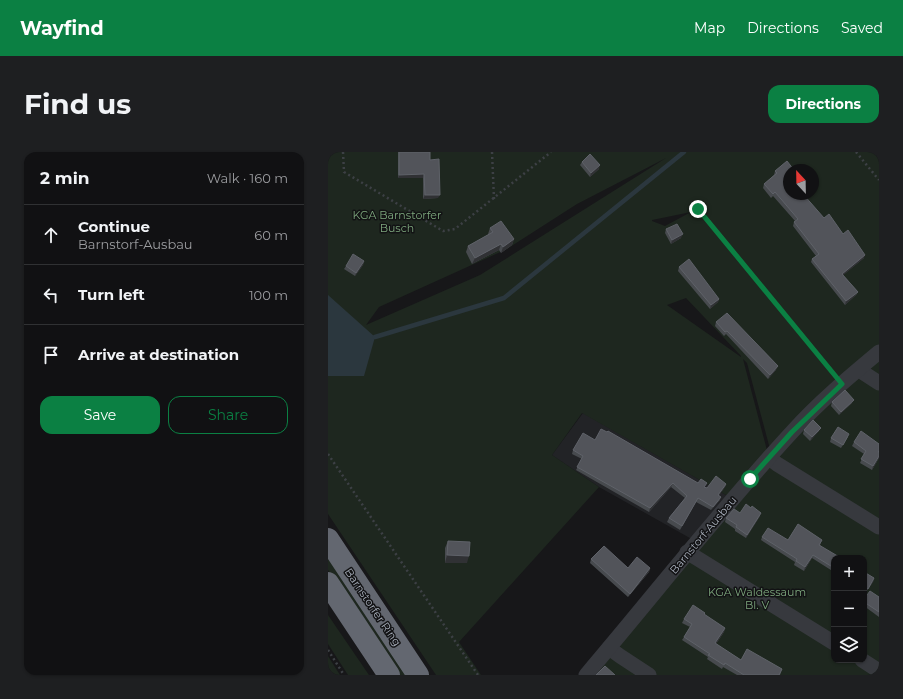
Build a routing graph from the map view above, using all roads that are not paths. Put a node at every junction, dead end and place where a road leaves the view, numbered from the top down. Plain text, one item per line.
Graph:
1 (879, 352) edge
2 (858, 370) junction
3 (879, 384) edge
4 (769, 458) junction
5 (879, 527) edge
6 (328, 539) edge
7 (687, 552) junction
8 (328, 583) edge
9 (831, 641) edge
10 (609, 648) junction
11 (867, 663) edge
12 (879, 671) edge
13 (390, 675) edge
14 (418, 675) edge
15 (586, 675) edge
16 (649, 675) edge

1 - 2 lane, Barnstorf-Ausbau
2 - 3 lane
2 - 4 lane, Barnstorf-Ausbau
4 - 5 lane
4 - 7 lane, Barnstorf-Ausbau
6 - 14 highway, Barnstorfer Ring
7 - 9 lane
7 - 10 lane, Barnstorf-Ausbau
8 - 13 highway
10 - 15 lane, Barnstorf-Ausbau
10 - 16 lane
11 - 12 lane

